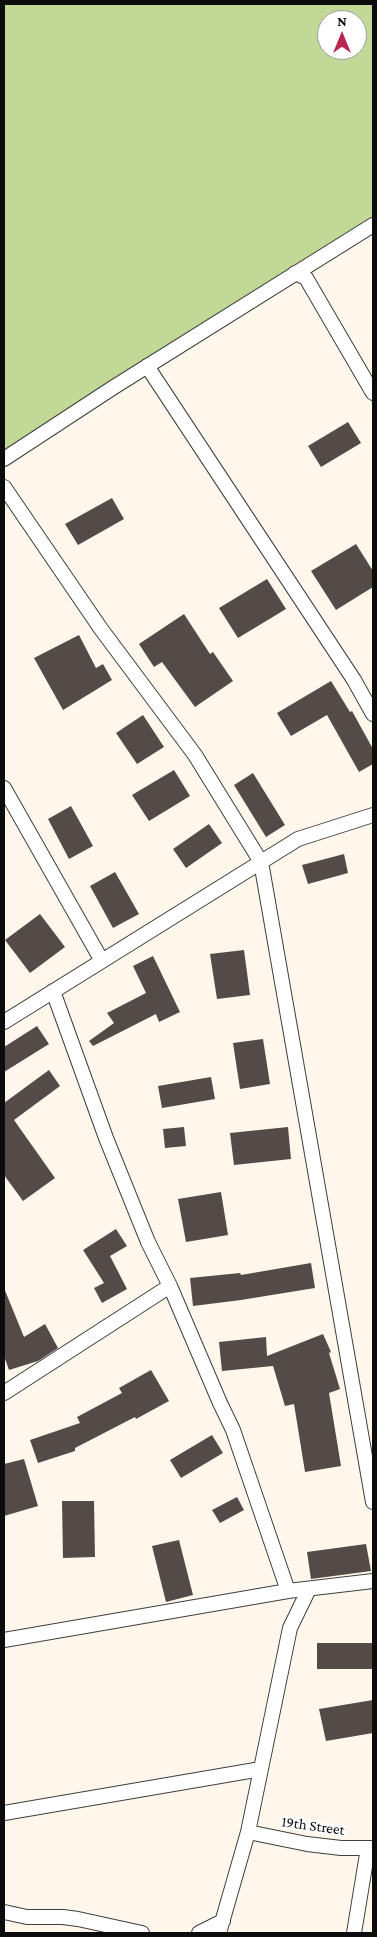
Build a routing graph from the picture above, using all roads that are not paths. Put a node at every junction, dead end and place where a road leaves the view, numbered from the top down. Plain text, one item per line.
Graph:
1 (373, 225) edge
2 (295, 272) junction
3 (147, 366) junction
4 (373, 393) edge
5 (4, 459) edge
6 (4, 488) edge
7 (373, 714) edge
8 (4, 788) edge
9 (373, 815) edge
10 (260, 862) junction
11 (102, 961) junction
12 (53, 992) junction
13 (4, 1022) edge
14 (170, 1286) junction
15 (4, 1393) edge
16 (373, 1502) edge
17 (373, 1581) edge
18 (309, 1589) junction
19 (288, 1591) junction
20 (4, 1640) edge
21 (261, 1769) junction
22 (4, 1812) edge
23 (248, 1832) junction
24 (371, 1848) edge
25 (4, 1912) edge
26 (221, 1927) edge
27 (142, 1933) edge
28 (199, 1933) edge
29 (354, 1933) edge

1 - 2 street
2 - 3 street
2 - 4 street
3 - 5 street
3 - 7 street
6 - 10 street
8 - 11 street
9 - 10 street
10 - 11 street
10 - 16 street
11 - 12 street
12 - 13 street
12 - 14 street
14 - 15 street
14 - 19 street
17 - 18 street
18 - 19 street
18 - 21 street
19 - 20 street
21 - 22 street
21 - 23 street
23 - 24 street, 19th Street
23 - 26 street
24 - 29 street
25 - 27 street
26 - 28 street

